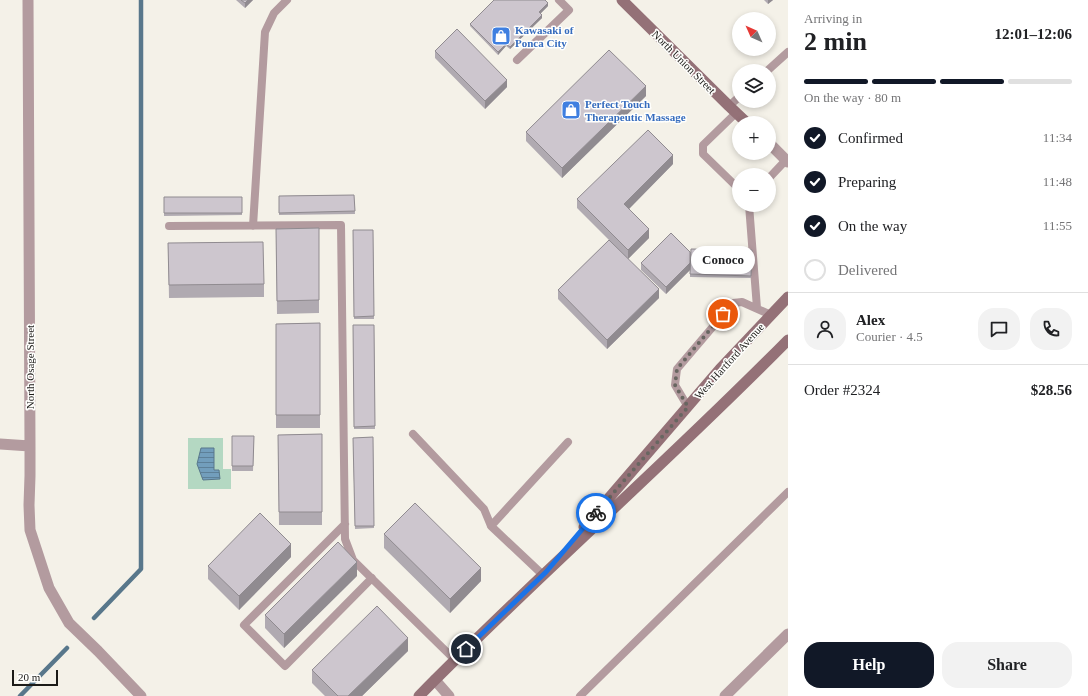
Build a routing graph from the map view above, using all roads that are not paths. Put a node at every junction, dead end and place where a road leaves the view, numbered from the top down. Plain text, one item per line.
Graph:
1 (28, 0) edge
2 (287, 0) edge
3 (559, 0) edge
4 (622, 0) edge
5 (788, 52) edge
6 (518, 60) dead end
7 (775, 64) edge
8 (732, 109) junction
9 (740, 116) edge
10 (776, 150) edge
11 (787, 161) edge
12 (776, 171) edge
13 (732, 182) edge
14 (750, 212) edge
15 (169, 226) dead end
16 (254, 226) junction
17 (788, 297) edge
18 (757, 308) junction
19 (771, 315) junction
20 (788, 340) edge
21 (688, 407) junction
22 (414, 434) dead end
23 (568, 442) dead end
24 (0, 444) edge
25 (30, 446) junction
26 (788, 492) edge
27 (345, 524) junction
28 (491, 526) junction
29 (545, 573) junction
30 (372, 578) junction
31 (788, 634) edge
32 (455, 660) junction
33 (435, 680) junction
34 (142, 696) edge
35 (419, 696) edge
36 (449, 696) edge
37 (580, 696) edge
38 (725, 696) edge

1 - 25 street, North Osage Street
2 - 16 lane
3 - 6 lane
4 - 8 main road, North Union Street
5 - 7 lane
8 - 9 main road, North Union Street
8 - 13 lane
10 - 11 street
11 - 12 lane
14 - 18 lane
15 - 16 lane
16 - 27 lane
17 - 19 main road, West Hartford Avenue
18 - 19 lane
18 - 21 lane
19 - 21 main road, West Hartford Avenue
20 - 29 main road, West Hartford Avenue
21 - 29 main road, West Hartford Avenue
22 - 28 lane
23 - 28 lane
24 - 25 street
25 - 34 street, North Osage Street
26 - 37 lane
27 - 30 lane
27 - 30 lane
28 - 29 lane
29 - 32 main road, West Hartford Avenue
30 - 32 lane
31 - 38 street
32 - 33 main road, West Hartford Avenue
33 - 35 main road, West Hartford Avenue
33 - 36 street

